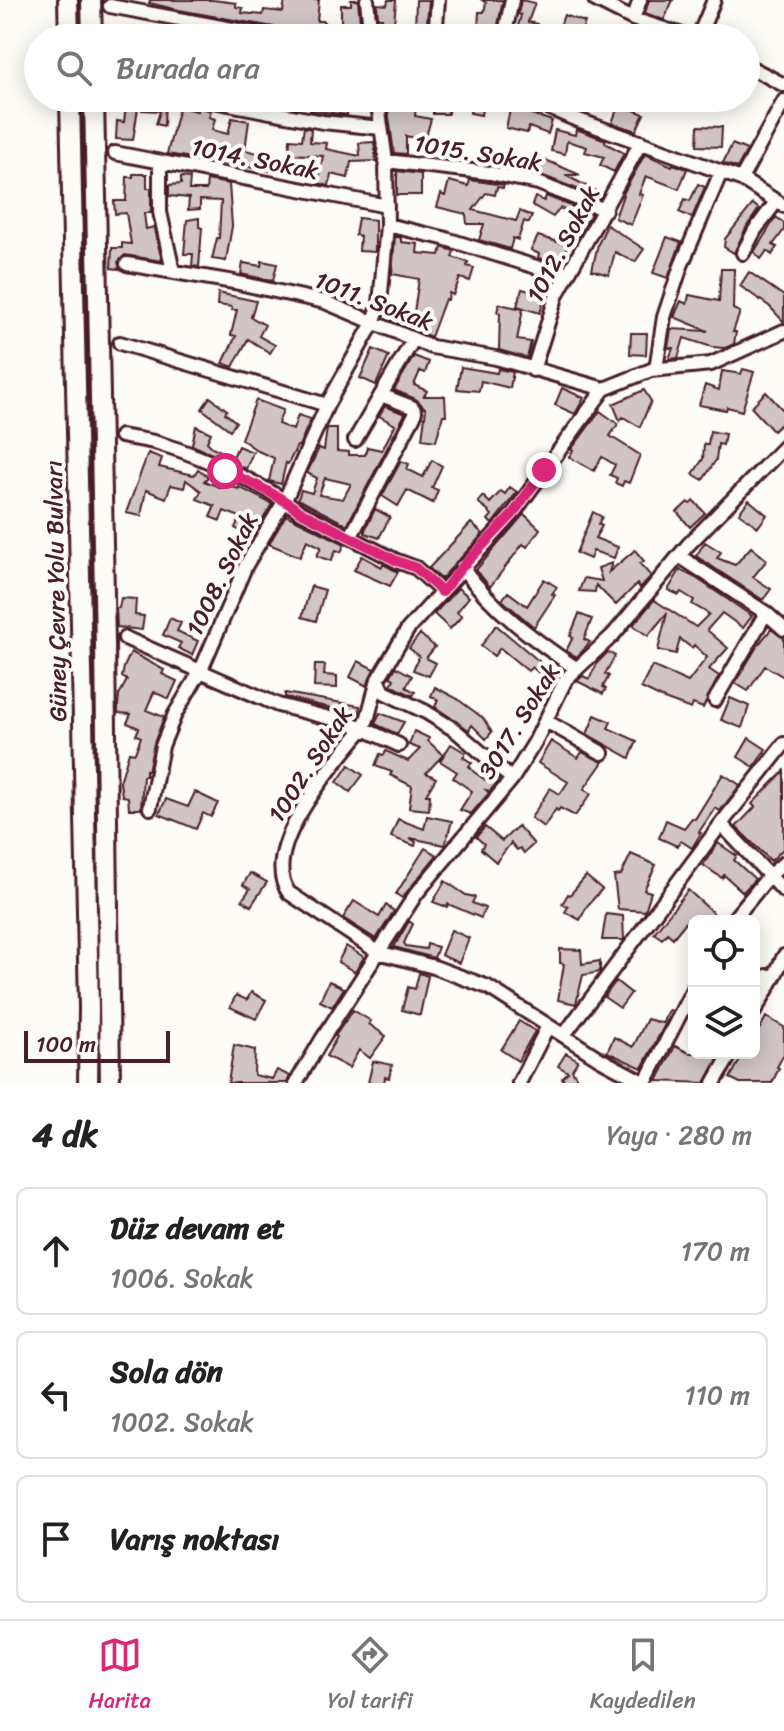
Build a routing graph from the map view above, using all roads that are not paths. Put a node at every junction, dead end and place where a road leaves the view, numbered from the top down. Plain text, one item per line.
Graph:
1 (68, 0) edge
2 (91, 0) edge
3 (367, 0) edge
4 (438, 0) edge
5 (512, 0) edge
6 (595, 0) edge
7 (640, 0) edge
8 (714, 0) edge
9 (110, 6) dead end
10 (633, 19) junction
11 (69, 24) edge
12 (92, 24) edge
13 (206, 24) edge
14 (370, 24) edge
15 (436, 24) edge
16 (507, 24) edge
17 (649, 24) edge
18 (704, 24) edge
19 (760, 72) edge
20 (784, 85) edge
21 (784, 101) edge
22 (70, 112) edge
23 (94, 112) edge
24 (270, 112) edge
25 (379, 112) edge
26 (558, 112) edge
27 (381, 128) junction
28 (641, 142) junction
29 (115, 153) dead end
30 (386, 161) junction
31 (160, 162) junction
32 (721, 172) junction
33 (741, 179) junction
34 (780, 204) edge
35 (387, 206) junction
36 (605, 210) junction
37 (387, 225) junction
38 (743, 253) dead end
39 (127, 264) dead end
40 (173, 271) junction
41 (568, 273) junction
42 (373, 323) junction
43 (784, 331) edge
44 (413, 340) junction
45 (120, 343) dead end
46 (656, 369) junction
47 (533, 370) junction
48 (604, 389) junction
49 (381, 395) junction
50 (327, 405) junction
51 (121, 436) dead end
52 (355, 440) dead end
53 (784, 447) edge
54 (285, 500) junction
55 (351, 536) junction
56 (679, 556) junction
57 (462, 567) junction
58 (442, 592) junction
59 (766, 613) junction
60 (784, 629) edge
61 (125, 638) dead end
62 (577, 669) junction
63 (201, 670) junction
64 (378, 679) junction
65 (715, 700) dead end
66 (546, 721) junction
67 (362, 730) junction
68 (784, 744) edge
69 (399, 745) dead end
70 (602, 753) dead end
71 (512, 779) junction
72 (150, 808) dead end
73 (721, 824) junction
74 (784, 863) edge
75 (770, 875) junction
76 (784, 891) edge
77 (737, 915) edge
78 (378, 952) junction
79 (784, 956) edge
80 (775, 975) junction
81 (760, 977) edge
82 (692, 987) edge
83 (760, 1001) edge
84 (548, 1026) junction
85 (564, 1035) junction
86 (728, 1059) edge
87 (88, 1083) edge
88 (110, 1083) edge
89 (296, 1083) edge
90 (519, 1083) edge
91 (645, 1083) edge
92 (714, 1083) edge

1 - 11 highway
2 - 12 highway
3 - 14 street
4 - 15 street
5 - 16 street
6 - 10 street
7 - 10 street
8 - 18 street
9 - 13 street
10 - 17 street
19 - 20 street
21 - 33 street
22 - 87 highway, Güney Çevre Yolu Bulvarı
23 - 88 highway, Güney Çevre Yolu Bulvarı
24 - 27 street
25 - 27 street, 1008. Sokak
26 - 28 street
27 - 30 street, 1008. Sokak
28 - 32 street
28 - 36 street, 1012. Sokak
29 - 31 street, 1014. Sokak
30 - 35 street, 1008. Sokak
30 - 36 street, 1015. Sokak
31 - 35 street, 1014. Sokak
31 - 40 street
32 - 33 street
32 - 46 street
33 - 34 street
34 - 38 street
35 - 37 street, 1008. Sokak
36 - 41 street, 1012. Sokak
37 - 41 street
37 - 42 street, 1008. Sokak
39 - 40 street, 1011. Sokak
40 - 42 street, 1011. Sokak
41 - 47 street, 1012. Sokak
42 - 44 street, 1011. Sokak
42 - 50 street, 1008. Sokak
43 - 46 street
44 - 47 street, 1011. Sokak
44 - 49 street
45 - 50 street
46 - 48 street
47 - 48 street, 1011. Sokak
48 - 57 street, 1002. Sokak
49 - 52 street
49 - 55 street
50 - 54 street, 1008. Sokak
51 - 54 street
53 - 56 street, 3017. Sokak
54 - 55 street
54 - 63 street, 1008. Sokak
55 - 58 street
56 - 59 street
56 - 62 street, 3017. Sokak
57 - 58 street, 1002. Sokak
57 - 62 street
58 - 64 street, 1002. Sokak
59 - 60 street
59 - 65 street
61 - 63 street
62 - 66 street, 3017. Sokak
63 - 67 street
63 - 72 street, 1008. Sokak
64 - 67 street, 1002. Sokak
64 - 71 street
66 - 70 street
66 - 71 street, 3017. Sokak
67 - 69 street
67 - 78 street, 1002. Sokak
68 - 73 street
71 - 78 street, 3017. Sokak
73 - 75 street
73 - 85 street
74 - 75 street
75 - 76 street
75 - 77 street
78 - 84 street, 1002. Sokak
78 - 89 street, 3017. Sokak
79 - 80 street
80 - 81 street
80 - 83 street
82 - 91 street
84 - 85 street, 1002. Sokak
84 - 90 street
85 - 91 street, 1002. Sokak
86 - 92 street

